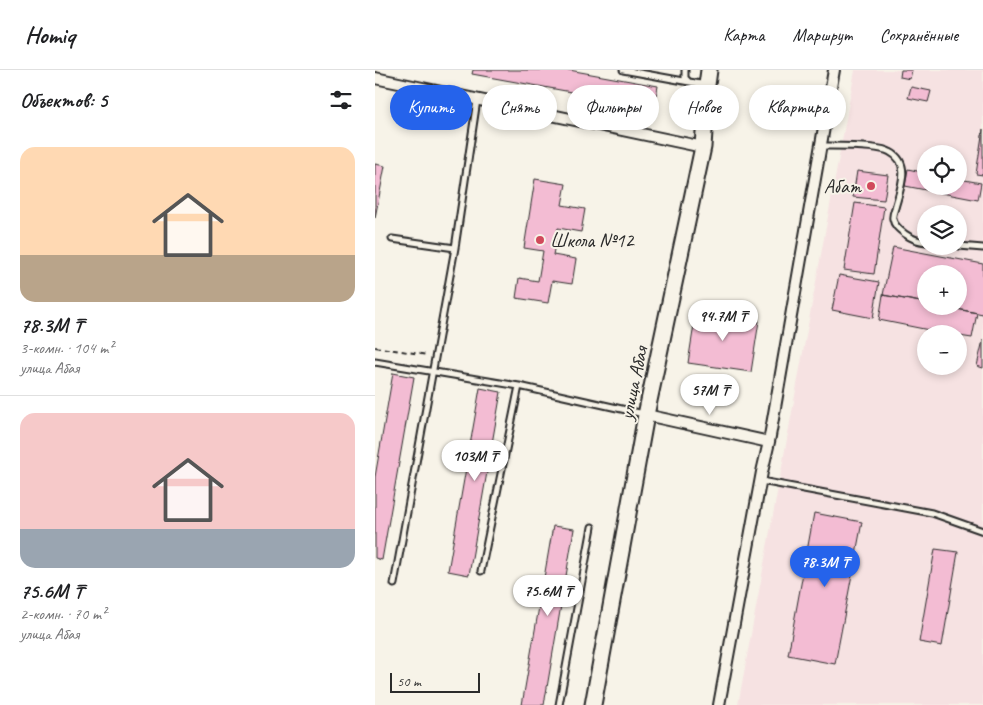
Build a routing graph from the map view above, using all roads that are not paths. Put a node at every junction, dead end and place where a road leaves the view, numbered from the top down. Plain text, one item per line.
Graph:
1 (623, 70) edge
2 (685, 70) edge
3 (833, 70) edge
4 (708, 77) edge
5 (375, 78) edge
6 (688, 81) junction
7 (477, 99) junction
8 (820, 146) junction
9 (703, 147) junction
10 (392, 239) dead end
11 (917, 241) edge
12 (967, 247) edge
13 (455, 248) junction
14 (983, 248) edge
15 (375, 362) edge
16 (432, 372) junction
17 (519, 386) junction
18 (647, 415) junction
19 (769, 442) junction
20 (761, 481) junction
21 (592, 527) dead end
22 (983, 531) edge
23 (481, 571) dead end
24 (395, 584) dead end
25 (559, 705) edge
26 (593, 705) edge
27 (719, 705) edge

1 - 6 lane
2 - 6 lane
3 - 8 street
4 - 6 lane
4 - 9 street, улица Абая
5 - 7 street
7 - 9 street
7 - 13 lane
8 - 11 lane
8 - 19 street
9 - 18 street, улица Абая
10 - 13 lane
12 - 14 lane
13 - 16 lane
15 - 16 lane
16 - 17 lane
16 - 24 lane
17 - 18 lane
17 - 23 lane
18 - 19 street
18 - 26 street, улица Абая
19 - 20 street
20 - 22 lane
20 - 27 street
21 - 25 lane

